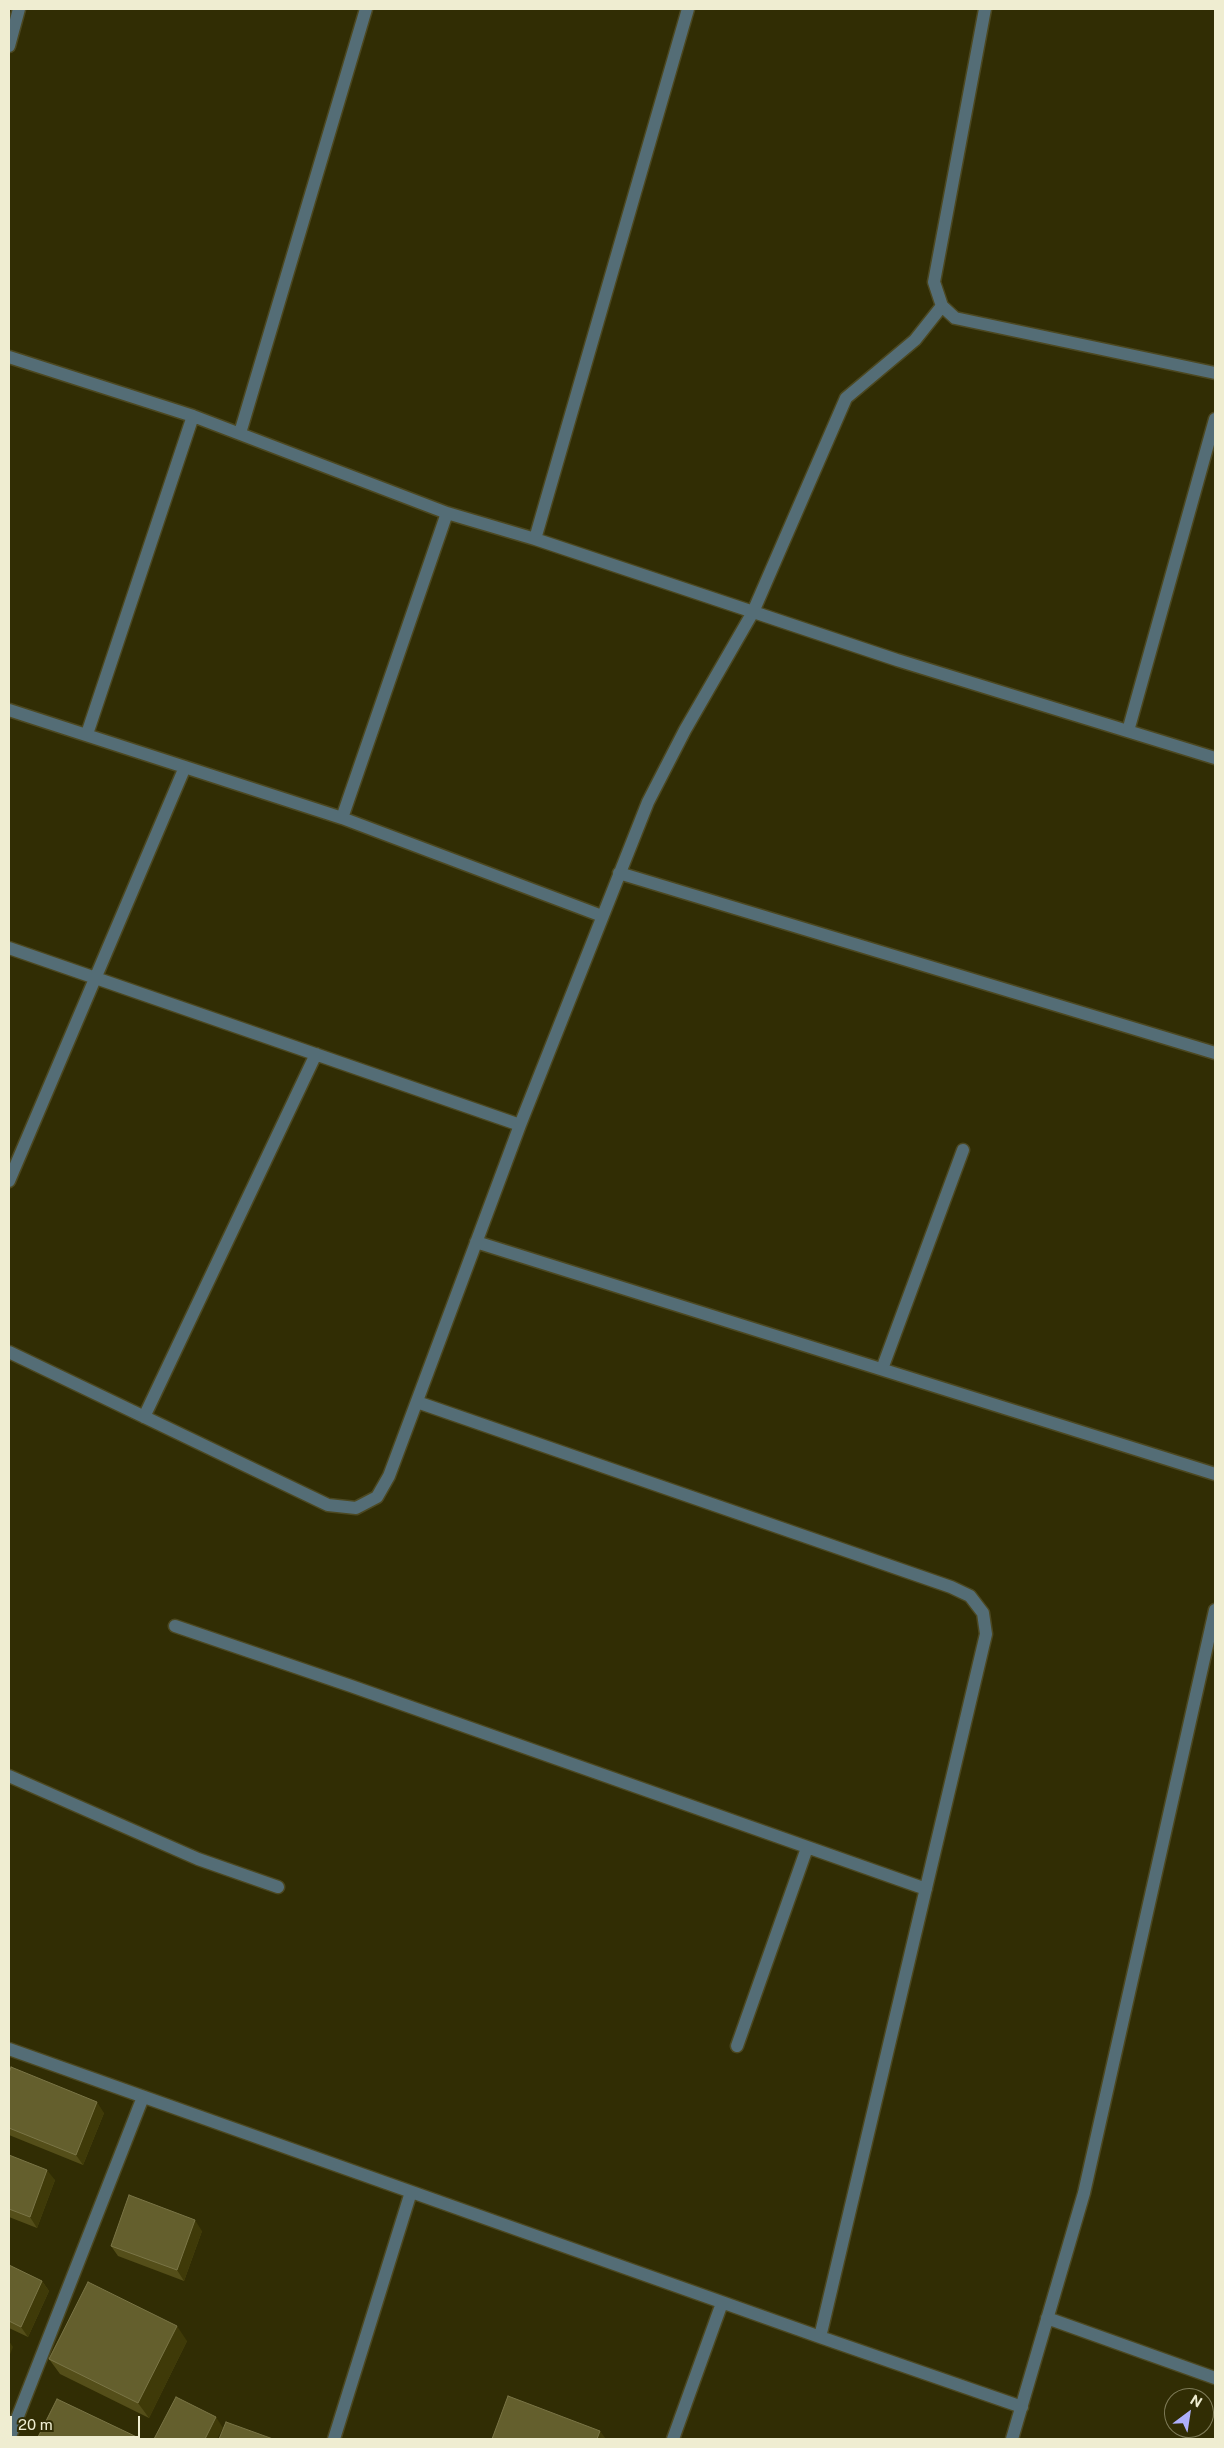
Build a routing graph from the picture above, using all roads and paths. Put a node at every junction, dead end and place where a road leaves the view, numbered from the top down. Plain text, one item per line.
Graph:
1 (19, 9) edge
2 (366, 9) edge
3 (688, 9) edge
4 (985, 9) edge
5 (9, 46) edge
6 (942, 306) junction
7 (9, 357) edge
8 (1215, 373) edge
9 (193, 416) junction
10 (1215, 419) edge
11 (240, 433) junction
12 (447, 513) junction
13 (535, 539) junction
14 (753, 612) junction
15 (9, 710) edge
16 (1128, 731) junction
17 (87, 734) junction
18 (1215, 758) edge
19 (185, 767) junction
20 (342, 818) junction
21 (619, 873) junction
22 (602, 916) junction
23 (9, 948) edge
24 (95, 978) junction
25 (1215, 1053) edge
26 (316, 1054) junction
27 (520, 1125) junction
28 (963, 1150) dead end
29 (9, 1181) edge
30 (476, 1242) junction
31 (9, 1352) edge
32 (882, 1370) junction
33 (417, 1402) junction
34 (144, 1417) junction
35 (1215, 1474) edge
36 (1215, 1610) edge
37 (175, 1626) dead end
38 (9, 1776) edge
39 (807, 1848) junction
40 (278, 1887) dead end
41 (926, 1889) junction
42 (737, 2046) dead end
43 (9, 2049) edge
44 (144, 2097) junction
45 (411, 2192) junction
46 (722, 2303) junction
47 (1047, 2318) junction
48 (820, 2337) junction
49 (1215, 2378) edge
50 (1022, 2406) junction
51 (9, 2439) edge
52 (334, 2439) edge
53 (673, 2439) edge
54 (1012, 2439) edge

1 - 5 street
2 - 11 street
3 - 13 street
4 - 6 street
6 - 8 street
6 - 14 street
7 - 9 street
9 - 11 street
9 - 17 street
10 - 16 street
11 - 12 street
12 - 13 street
12 - 20 street
13 - 14 street
14 - 16 street
14 - 21 street
15 - 17 street
16 - 18 street
17 - 19 street
19 - 20 street
19 - 24 street
20 - 22 street
21 - 22 street
21 - 25 street
22 - 27 street
23 - 24 street
24 - 26 street
24 - 29 street
26 - 27 street
26 - 34 street
27 - 30 street
28 - 32 street
30 - 32 street
30 - 33 street
31 - 34 street
32 - 35 street
33 - 34 street
33 - 41 street
36 - 47 street
37 - 39 street
38 - 40 street
39 - 41 street
39 - 42 street
41 - 48 street
43 - 44 street
44 - 45 street
44 - 51 street
45 - 46 street
45 - 52 street
46 - 48 street
46 - 53 street
47 - 49 street
47 - 50 street
48 - 50 street
50 - 54 street

